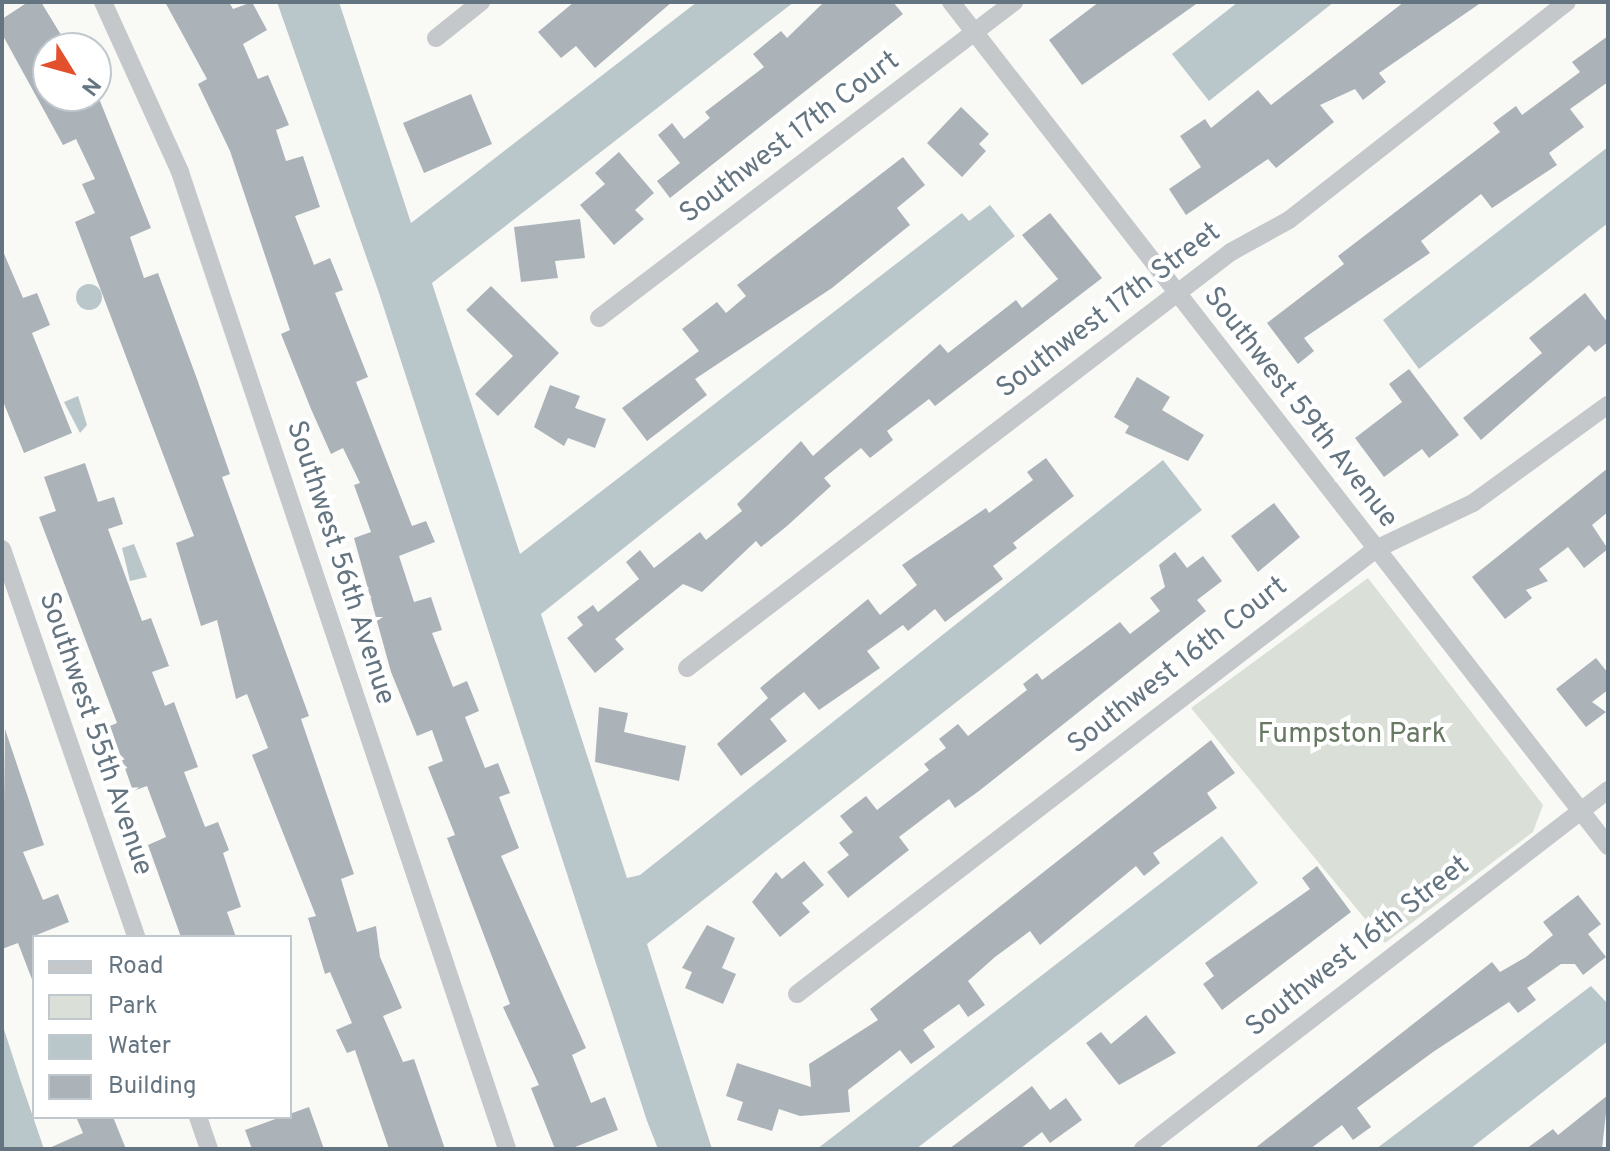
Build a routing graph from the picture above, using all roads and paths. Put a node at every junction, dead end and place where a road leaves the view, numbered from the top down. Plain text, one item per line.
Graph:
1 (103, 2) edge
2 (481, 2) edge
3 (951, 2) edge
4 (1014, 2) edge
5 (1567, 2) edge
6 (974, 33) junction
7 (436, 38) dead end
8 (1175, 295) junction
9 (599, 318) dead end
10 (1608, 405) edge
11 (2, 549) edge
12 (1376, 549) junction
13 (687, 668) dead end
14 (1608, 790) edge
15 (1582, 811) junction
16 (1608, 846) edge
17 (135, 935) edge
18 (797, 994) dead end
19 (199, 1119) edge
20 (209, 1149) edge
21 (507, 1149) edge
22 (1143, 1149) edge

1 - 21 street, Southwest 56th Avenue
2 - 7 street
3 - 6 street, Southwest 59th Avenue
4 - 6 street, Southwest 17th Court
5 - 8 street, Southwest 17th Street
6 - 8 street, Southwest 59th Avenue
6 - 9 street, Southwest 17th Court
8 - 12 street, Southwest 59th Avenue
8 - 13 street, Southwest 17th Street
10 - 12 street, Southwest 16th Court
11 - 17 street, Southwest 55th Avenue
12 - 15 street, Southwest 59th Avenue
12 - 18 street, Southwest 16th Court
14 - 15 street, Southwest 16th Street
15 - 16 street, Southwest 59th Avenue
15 - 22 street, Southwest 16th Street
19 - 20 street

